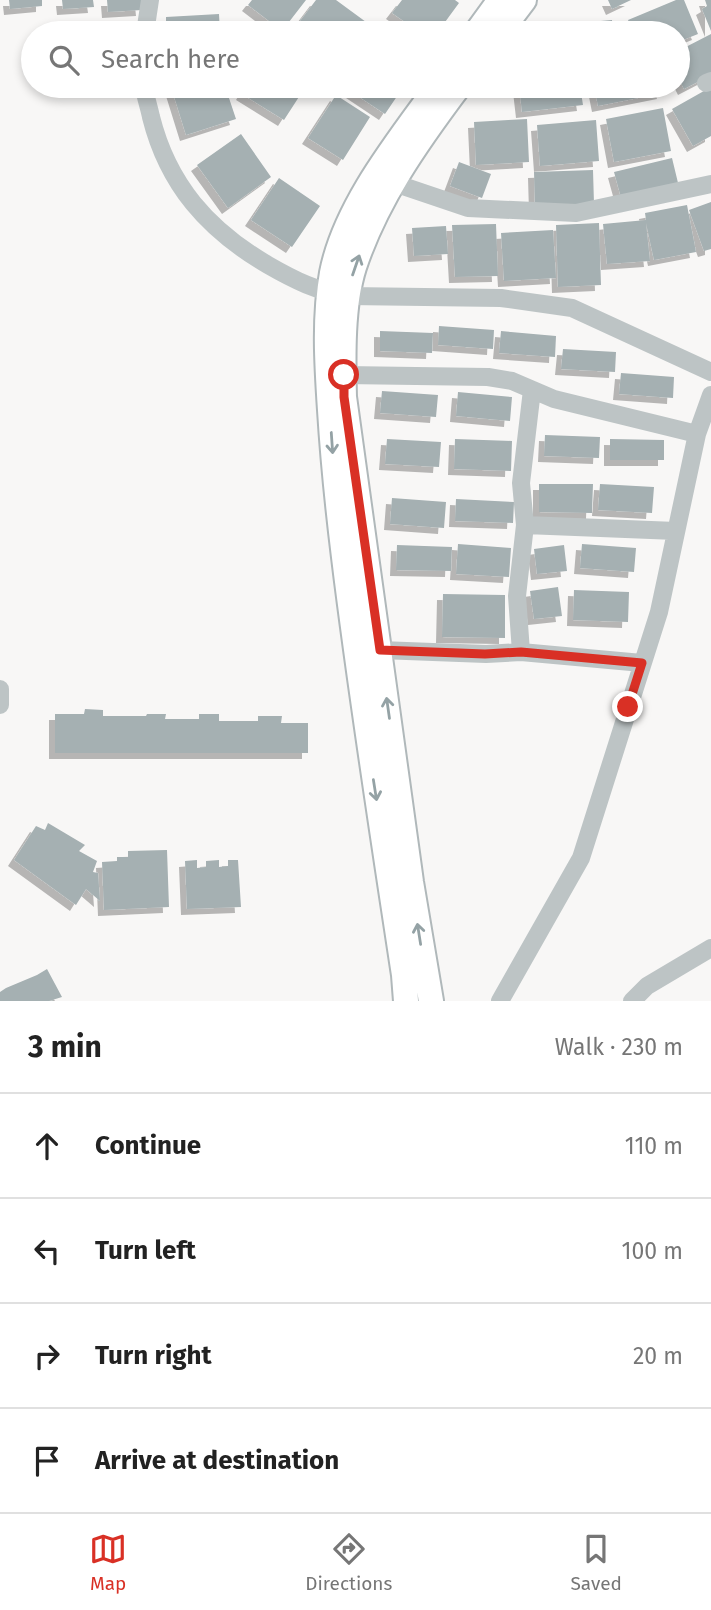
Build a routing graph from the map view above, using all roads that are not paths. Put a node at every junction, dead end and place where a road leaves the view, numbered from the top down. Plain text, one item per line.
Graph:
1 (150, 0) edge
2 (500, 0) edge
3 (524, 0) edge
4 (147, 21) edge
5 (485, 21) edge
6 (508, 21) edge
7 (148, 98) edge
8 (430, 98) edge
9 (451, 98) edge
10 (391, 183) junction
11 (711, 184) edge
12 (339, 295) junction
13 (711, 372) edge
14 (344, 375) junction
15 (533, 390) junction
16 (711, 395) edge
17 (697, 434) junction
18 (525, 526) junction
19 (676, 531) junction
20 (380, 650) junction
21 (521, 652) junction
22 (642, 663) junction
23 (0, 689) edge
24 (0, 705) edge
25 (711, 948) edge
26 (406, 1001) edge
27 (430, 1001) edge
28 (500, 1001) edge
29 (632, 1001) edge

1 - 4 street
2 - 5 street
3 - 6 street
7 - 12 street
8 - 12 street
9 - 10 street
10 - 11 street
12 -> 10 street
12 - 13 street
12 - 14 street
12 -> 26 street
14 - 15 street
14 - 20 street
15 - 17 street
15 - 18 street
16 - 17 street
17 - 19 street
18 - 19 street
18 - 21 street
19 - 22 street
20 - 21 street
27 -> 20 street
21 - 22 street
22 - 28 street
23 - 24 street
25 - 29 street

